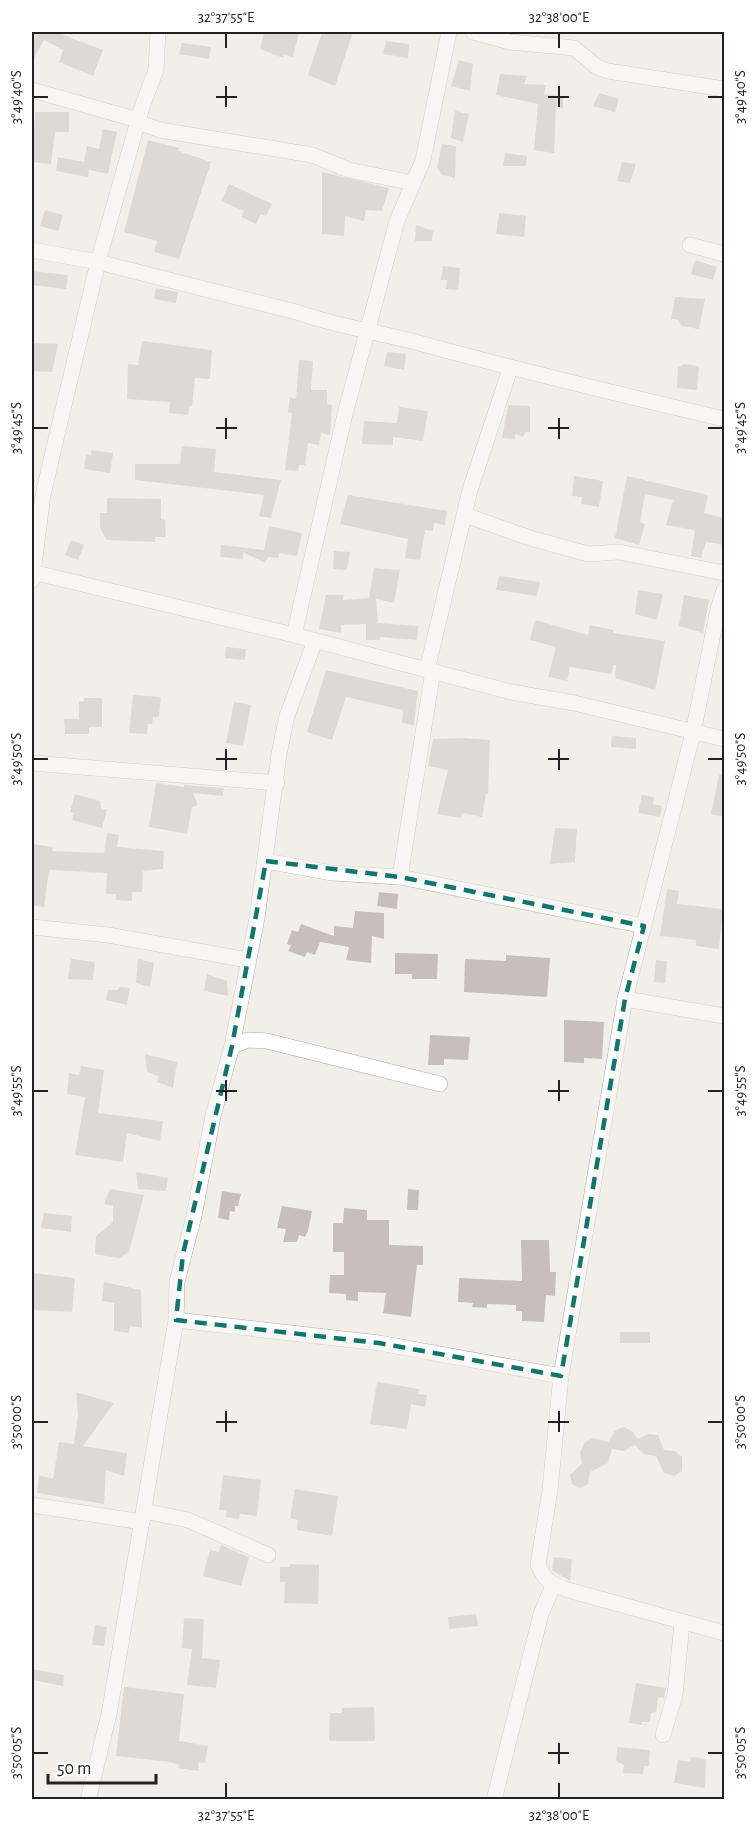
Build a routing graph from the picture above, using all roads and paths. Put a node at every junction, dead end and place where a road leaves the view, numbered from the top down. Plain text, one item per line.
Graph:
1 (158, 32) edge
2 (449, 32) edge
3 (473, 32) edge
4 (724, 89) edge
5 (32, 90) edge
6 (138, 121) junction
7 (413, 183) junction
8 (690, 245) dead end
9 (32, 250) edge
10 (724, 254) edge
11 (98, 262) junction
12 (368, 331) junction
13 (510, 369) junction
14 (724, 419) edge
15 (465, 515) junction
16 (724, 573) edge
17 (32, 575) edge
18 (724, 590) edge
19 (294, 634) junction
20 (315, 641) junction
21 (430, 671) junction
22 (693, 733) junction
23 (724, 740) edge
24 (32, 763) edge
25 (277, 783) junction
26 (266, 861) junction
27 (400, 877) junction
28 (644, 926) junction
29 (32, 927) edge
30 (248, 960) junction
31 (625, 999) junction
32 (724, 1016) edge
33 (232, 1046) junction
34 (440, 1084) dead end
35 (176, 1320) junction
36 (561, 1376) junction
37 (32, 1505) edge
38 (143, 1516) junction
39 (268, 1555) dead end
40 (553, 1586) junction
41 (682, 1623) junction
42 (724, 1633) edge
43 (663, 1735) dead end
44 (88, 1800) edge
45 (494, 1800) edge

1 - 6 street
2 - 7 street
3 - 4 street
5 - 6 street
6 - 7 street
6 - 11 street
7 - 12 street
8 - 10 street
9 - 11 street
11 - 12 street
11 - 17 street
12 - 13 street
12 - 19 street
13 - 14 street
13 - 15 street
15 - 16 street
15 - 21 street
17 - 19 street
18 - 22 street
19 - 20 street
20 - 21 street
20 - 25 street
21 - 22 street
21 - 27 street
22 - 23 street
22 - 28 street
24 - 25 street
25 - 26 street
26 - 27 street
26 - 30 street
27 - 28 street
28 - 31 street
29 - 30 street
30 - 33 street
31 - 32 street
31 - 36 street
33 - 34 street
33 - 35 street
35 - 36 street
35 - 38 street
36 - 40 street
37 - 38 street
38 - 39 street
38 - 44 street
40 - 41 street
40 - 45 street
41 - 42 street
41 - 43 street

